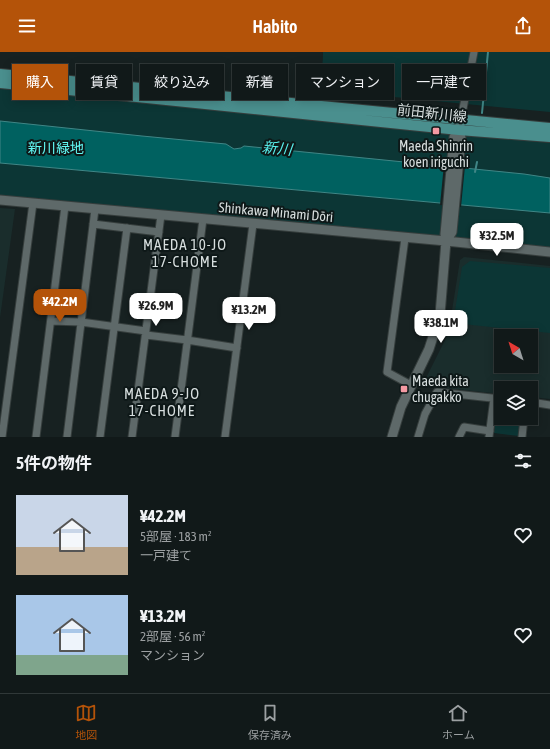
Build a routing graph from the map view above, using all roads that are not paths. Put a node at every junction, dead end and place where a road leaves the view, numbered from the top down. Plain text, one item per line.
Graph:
1 (474, 52) edge
2 (0, 74) edge
3 (0, 83) edge
4 (461, 120) junction
5 (550, 128) edge
6 (458, 135) junction
7 (550, 137) edge
8 (0, 200) edge
9 (33, 203) junction
10 (65, 206) junction
11 (95, 209) junction
12 (161, 215) junction
13 (203, 219) junction
14 (93, 224) junction
15 (253, 224) junction
16 (127, 228) junction
17 (159, 232) junction
18 (405, 238) junction
19 (446, 241) junction
20 (550, 252) edge
21 (51, 321) junction
22 (81, 322) junction
23 (114, 326) junction
24 (146, 333) junction
25 (188, 340) junction
26 (237, 348) junction
27 (411, 385) junction
28 (494, 399) edge
29 (538, 403) edge
30 (550, 405) edge
31 (494, 416) edge
32 (523, 425) edge
33 (490, 434) edge
34 (2, 437) edge
35 (36, 437) edge
36 (67, 437) edge
37 (100, 437) edge
38 (132, 437) edge
39 (175, 437) edge
40 (225, 437) edge
41 (392, 437) edge
42 (418, 437) edge
43 (459, 437) edge
44 (522, 437) edge

1 - 4 street
2 - 4 main road, 前田新川線
3 - 6 main road, 前田新川線
4 - 5 main road, 前田新川線
4 - 6 street
6 - 7 main road, 前田新川線
6 - 19 street
8 - 9 street, Shinkawa Minami Dōri
9 - 10 street, Shinkawa Minami Dōri
9 - 34 street
10 - 11 street, Shinkawa Minami Dōri
10 - 21 street
11 - 12 street, Shinkawa Minami Dōri
11 - 14 street
12 - 13 street, Shinkawa Minami Dōri
12 - 17 street
13 - 15 street, Shinkawa Minami Dōri
13 - 25 street
14 - 16 street
14 - 22 street
15 - 18 street, Shinkawa Minami Dōri
15 - 26 street
16 - 17 street
16 - 23 street
17 - 24 street
18 - 19 street, Shinkawa Minami Dōri
18 - 27 street
19 - 20 street, Shinkawa Minami Dōri
19 - 27 street
21 - 22 street
21 - 35 street
22 - 23 street
22 - 36 street
23 - 24 street
23 - 37 street
24 - 25 street
24 - 38 street
25 - 26 street
25 - 39 street
26 - 40 street
27 - 41 street
28 - 42 street
29 - 30 street
31 - 33 street
32 - 44 street
33 - 43 street

